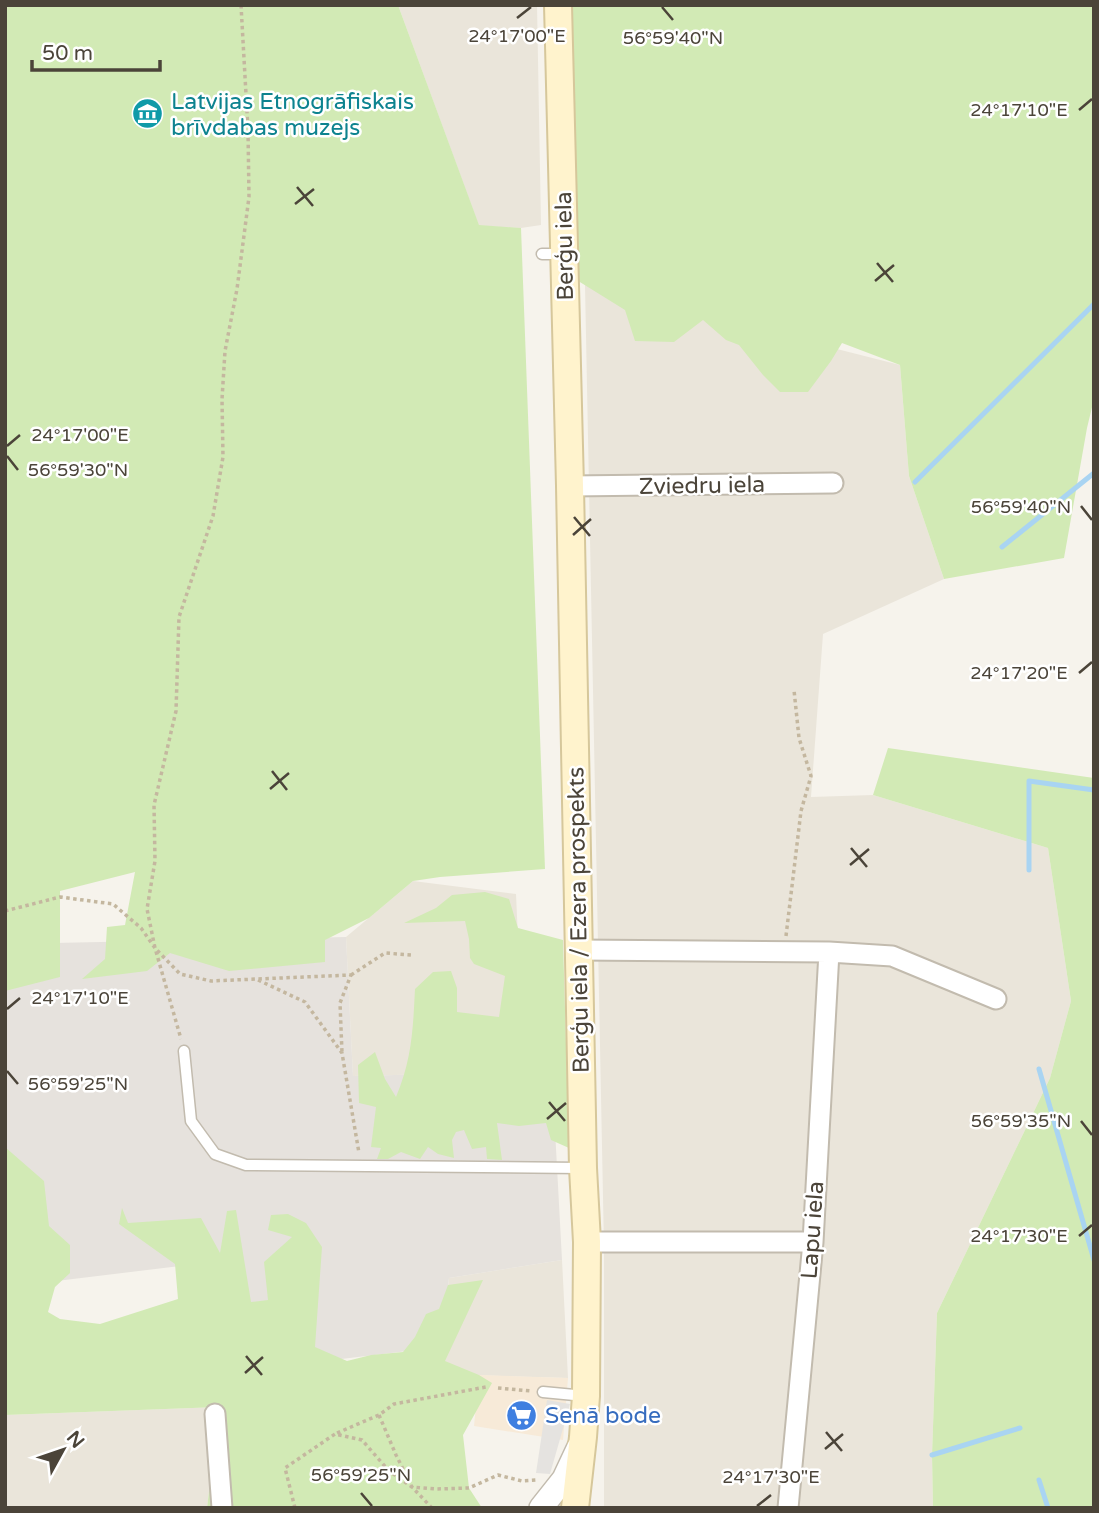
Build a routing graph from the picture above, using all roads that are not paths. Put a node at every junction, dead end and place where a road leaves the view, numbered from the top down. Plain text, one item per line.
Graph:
1 (558, 5) edge
2 (833, 483) dead end
3 (570, 486) junction
4 (578, 950) junction
5 (829, 952) junction
6 (996, 999) dead end
7 (184, 1051) road end
8 (583, 1168) junction
9 (587, 1242) junction
10 (813, 1242) junction
11 (544, 1392) road end
12 (586, 1396) junction
13 (215, 1414) dead end
14 (583, 1437) junction
15 (222, 1508) edge
16 (541, 1508) edge
17 (575, 1508) edge
18 (788, 1508) edge

1 - 3 main road, Berģu iela
2 - 3 street, Zviedru iela
3 - 4 main road, Berģu iela / Ezera prospekts
4 - 5 street
4 - 8 main road, Berģu iela / Ezera prospekts
5 - 6 street
5 - 10 street, Lapu iela
7 - 8 lane
8 - 9 main road, Berģu iela / Ezera prospekts
9 - 10 street
9 - 12 main road, Berģu iela / Ezera prospekts
10 - 18 street, Lapu iela
11 - 12 lane
12 - 14 main road, Berģu iela / Ezera prospekts
13 - 15 street
14 - 16 street
14 - 17 main road, Berģu iela / Ezera prospekts

